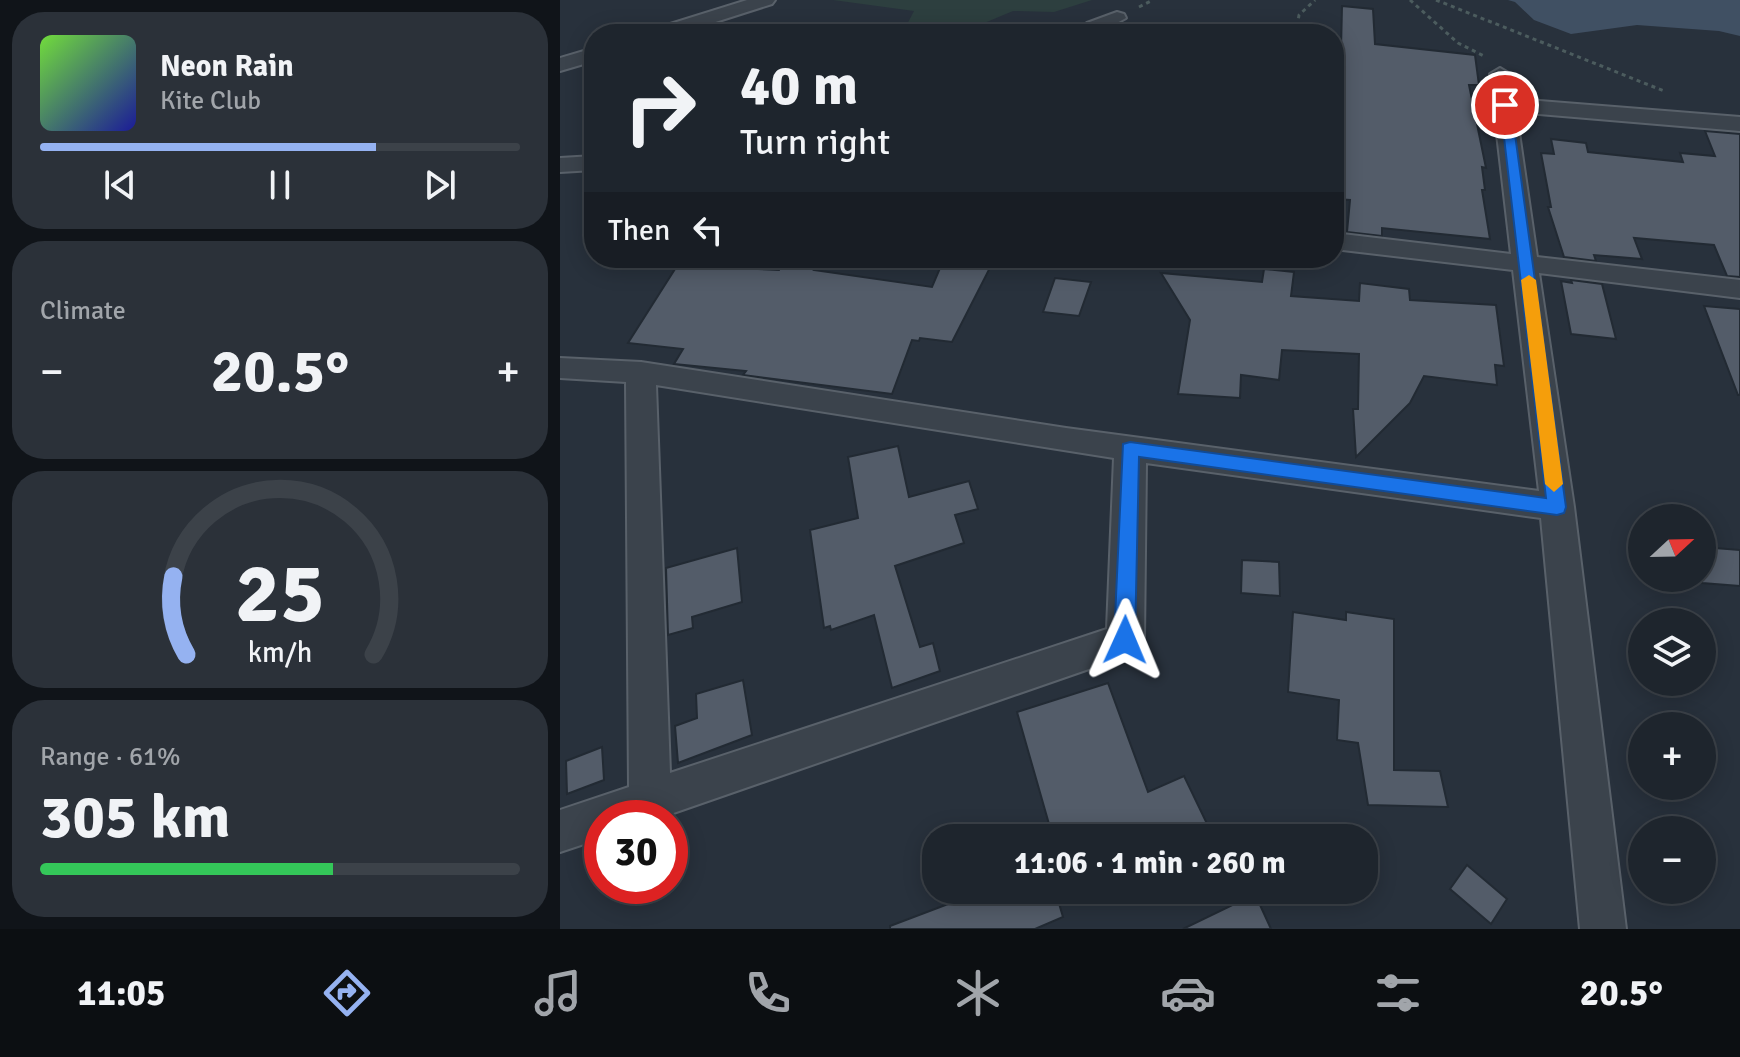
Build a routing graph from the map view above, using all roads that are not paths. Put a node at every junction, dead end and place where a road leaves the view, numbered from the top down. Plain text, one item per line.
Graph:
1 (766, 0) edge
2 (1117, 18) dead end
3 (690, 24) edge
4 (1102, 24) edge
5 (584, 57) edge
6 (560, 65) edge
7 (1740, 124) edge
8 (1344, 242) edge
9 (1527, 265) junction
10 (1740, 289) edge
11 (560, 368) edge
12 (641, 372) junction
13 (1130, 449) junction
14 (1557, 507) junction
15 (650, 800) joint
16 (584, 823) edge
17 (560, 831) edge
18 (1603, 929) edge

1 - 3 street
2 - 4 street
5 - 6 street
7 - 9 street
8 - 9 street
9 - 10 street
9 - 14 street
11 - 12 street
12 - 13 street
12 - 15 street
13 - 14 street
13 - 15 street
14 - 18 street
16 - 17 street

